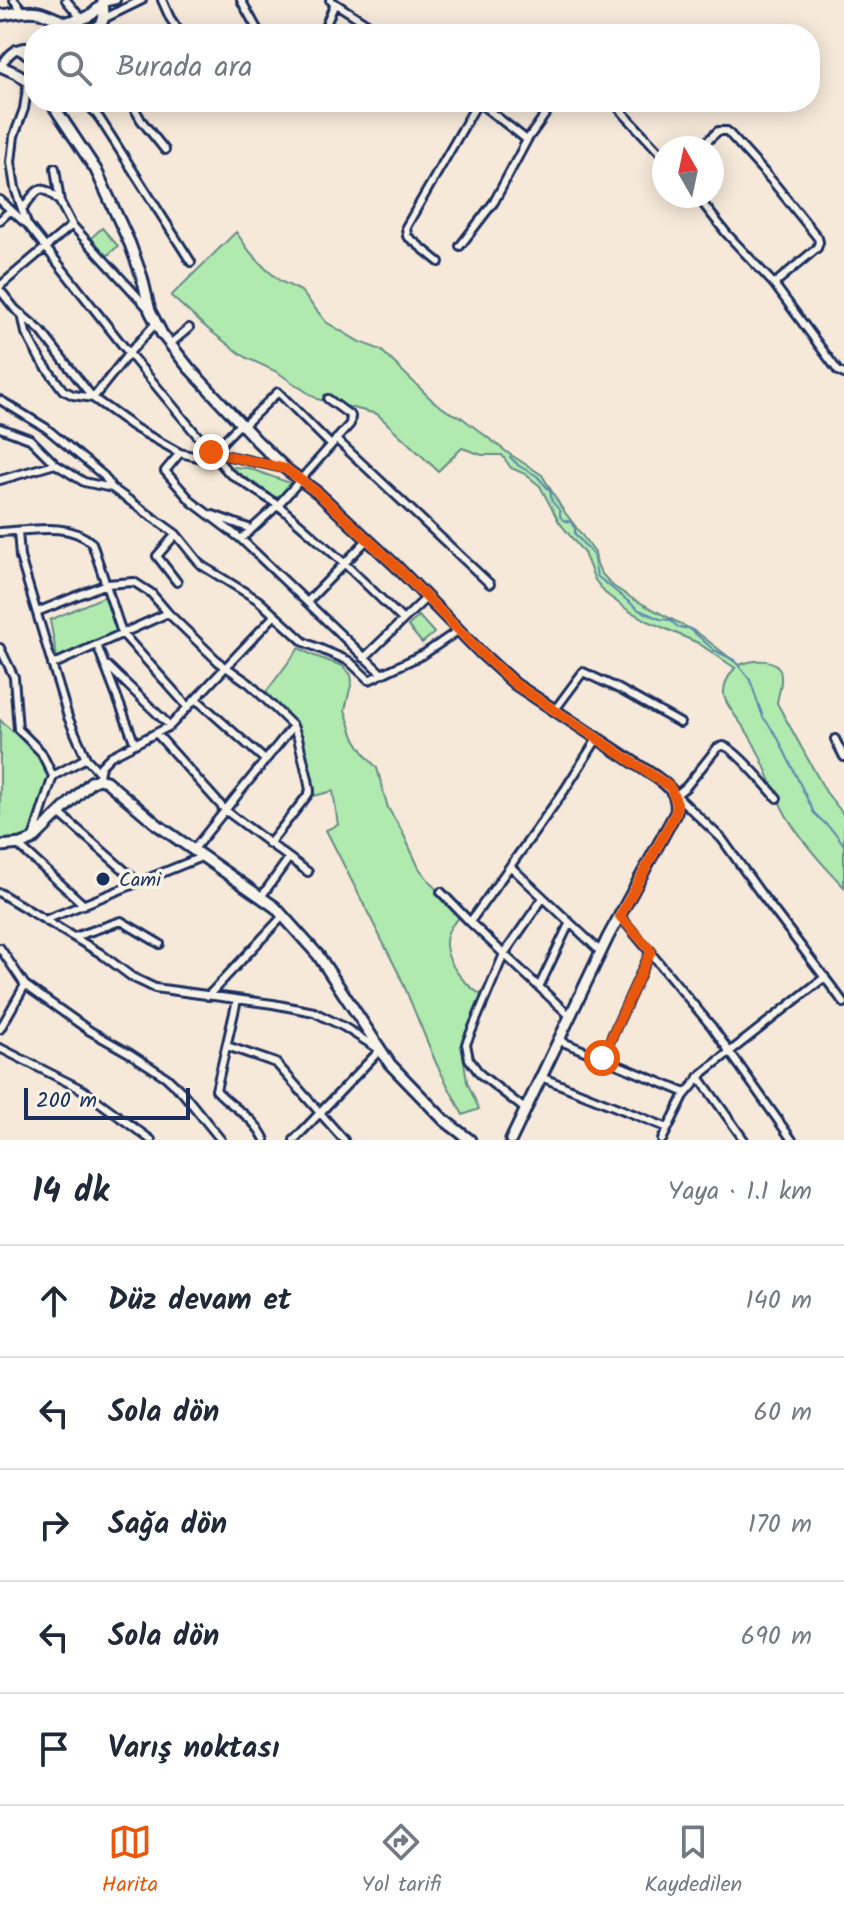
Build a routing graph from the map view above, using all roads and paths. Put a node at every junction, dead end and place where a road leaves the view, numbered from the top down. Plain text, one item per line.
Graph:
1 (14, 0) edge
2 (66, 0) edge
3 (116, 0) edge
4 (142, 0) edge
5 (162, 0) edge
6 (241, 0) edge
7 (103, 1) edge
8 (332, 1) edge
9 (23, 11) junction
10 (0, 15) edge
11 (60, 19) junction
12 (103, 19) junction
13 (83, 20) junction
14 (71, 24) edge
15 (100, 24) edge
16 (174, 24) edge
17 (254, 24) edge
18 (325, 24) edge
19 (368, 24) edge
20 (24, 48) edge
21 (16, 49) junction
22 (24, 53) edge
23 (0, 66) edge
24 (24, 79) edge
25 (24, 109) edge
26 (58, 112) edge
27 (95, 112) edge
28 (137, 112) edge
29 (472, 112) edge
30 (491, 112) edge
31 (547, 112) edge
32 (622, 112) edge
33 (713, 136) edge
34 (527, 140) junction
35 (652, 144) edge
36 (165, 150) dead end
37 (55, 168) dead end
38 (0, 200) edge
39 (60, 202) junction
40 (706, 208) edge
41 (22, 209) junction
42 (11, 210) junction
43 (0, 220) edge
44 (27, 224) junction
45 (72, 225) junction
46 (460, 246) dead end
47 (45, 247) junction
48 (191, 262) dead end
49 (439, 262) dead end
50 (774, 284) junction
51 (0, 288) edge
52 (150, 311) junction
53 (22, 314) junction
54 (156, 323) junction
55 (189, 328) dead end
56 (170, 344) junction
57 (129, 353) junction
58 (844, 374) edge
59 (93, 398) junction
60 (328, 399) dead end
61 (0, 400) edge
62 (242, 424) junction
63 (0, 428) edge
64 (334, 442) junction
65 (211, 452) junction
66 (180, 453) junction
67 (55, 464) junction
68 (286, 469) junction
69 (1, 477) edge
70 (300, 480) junction
71 (112, 488) junction
72 (278, 505) junction
73 (206, 512) junction
74 (251, 529) junction
75 (18, 531) junction
76 (0, 532) edge
77 (176, 534) junction
78 (241, 539) junction
79 (367, 540) junction
80 (344, 563) junction
81 (177, 582) dead end
82 (106, 584) junction
83 (490, 584) dead end
84 (427, 597) junction
85 (307, 602) junction
86 (37, 612) junction
87 (168, 613) junction
88 (275, 615) junction
89 (403, 620) junction
90 (459, 630) junction
91 (122, 633) junction
92 (97, 645) junction
93 (0, 648) edge
94 (364, 658) junction
95 (105, 664) junction
96 (52, 665) junction
97 (225, 668) junction
98 (11, 671) junction
99 (0, 672) edge
100 (382, 674) junction
101 (196, 699) junction
102 (188, 707) junction
103 (554, 711) junction
104 (680, 723) dead end
105 (170, 726) junction
106 (293, 726) junction
107 (157, 734) junction
108 (597, 739) junction
109 (835, 739) dead end
110 (135, 744) junction
111 (844, 757) edge
112 (86, 758) junction
113 (265, 760) junction
114 (53, 776) junction
115 (99, 776) junction
116 (676, 795) junction
117 (777, 798) dead end
118 (225, 810) junction
119 (59, 813) junction
120 (32, 840) junction
121 (269, 844) junction
122 (18, 845) junction
123 (0, 846) edge
124 (194, 849) junction
125 (204, 856) junction
126 (289, 858) junction
127 (510, 866) junction
128 (308, 872) dead end
129 (139, 883) junction
130 (441, 892) dead end
131 (0, 893) edge
132 (261, 897) junction
133 (543, 898) junction
134 (84, 905) junction
135 (283, 916) junction
136 (620, 916) junction
137 (45, 920) junction
138 (470, 922) junction
139 (569, 924) junction
140 (74, 937) junction
141 (160, 944) dead end
142 (0, 948) edge
143 (651, 951) junction
144 (601, 952) junction
145 (504, 954) junction
146 (825, 977) junction
147 (25, 985) junction
148 (539, 987) junction
149 (208, 996) junction
150 (237, 1000) junction
151 (844, 1003) edge
152 (570, 1016) junction
153 (1, 1024) edge
154 (558, 1040) junction
155 (227, 1046) junction
156 (0, 1048) edge
157 (380, 1050) junction
158 (729, 1050) junction
159 (602, 1058) junction
160 (541, 1077) junction
161 (699, 1077) junction
162 (686, 1093) junction
163 (526, 1110) junction
164 (319, 1113) junction
165 (668, 1128) junction
166 (151, 1140) edge
167 (221, 1140) edge
168 (265, 1140) edge
169 (294, 1140) edge
170 (344, 1140) edge
171 (470, 1140) edge
172 (511, 1140) edge
173 (662, 1140) edge
174 (744, 1140) edge
175 (792, 1140) edge

1 - 9 street
2 - 13 street
3 - 7 street
4 - 12 street
5 - 16 street
6 - 17 street
7 - 12 street
7 - 13 street
8 - 18 street
8 - 19 street
9 - 10 street
9 - 11 street
11 - 13 street
11 - 14 street
12 - 15 street
20 - 21 street
21 - 22 street
21 - 23 street
23 - 24 street
25 - 41 street
26 - 52 street
27 - 48 street
28 - 36 street
29 - 49 street
30 - 34 street
31 - 34 street
32 - 35 street
33 - 50 street
34 - 46 street
37 - 39 street
38 - 42 street
39 - 41 street
39 - 45 street
40 - 50 street
41 - 44 street
42 - 43 street
42 - 44 street
44 - 47 street
45 - 47 street
45 - 52 street
47 - 51 street
47 - 57 street
50 - 58 street
51 - 53 street
52 - 54 street
53 - 59 street
53 - 59 street
54 - 56 street
54 - 57 street
55 - 56 street
56 - 62 street
57 - 59 street
57 - 65 street
59 - 66 street
60 - 64 street
61 - 71 street
62 - 64 street
62 - 65 street
62 - 68 street
63 - 67 street
64 - 70 street
64 - 83 street
65 - 66 street
65 - 68 street
65 - 72 street
66 - 73 street
67 - 69 street
67 - 71 street
68 - 70 street
70 - 72 street
70 - 79 street
71 - 77 street
72 - 74 street
72 - 80 street
73 - 74 street
73 - 78 street
74 - 78 street
75 - 76 street
75 - 82 street
75 - 86 street
77 - 81 street
77 - 88 street
78 - 85 street
79 - 80 street
79 - 84 street
80 - 85 street
80 - 89 street
82 - 86 street
82 - 87 street
82 - 91 street
84 - 89 street
84 - 90 street
85 - 94 street
86 - 96 street
87 - 91 street
87 - 97 street
88 - 97 street
88 - 100 street
89 - 94 street
90 - 100 street
90 - 103 street
91 - 92 street
91 - 102 street
92 - 95 street
92 - 96 street
93 - 98 street
94 - 100 street
95 - 105 street
95 - 110 street
96 - 112 street
97 - 101 street
97 - 106 street
98 - 99 street
98 - 114 street
101 - 102 street
101 - 113 street
102 - 105 street
103 - 104 street
103 - 108 street
105 - 107 street
106 - 113 street
106 - 121 street
107 - 110 street
107 - 118 street
108 - 116 street
108 - 127 street
109 - 111 street
110 - 115 street
112 - 114 street
112 - 115 street
113 - 118 street
114 - 120 street
115 - 119 street
115 - 124 street
116 - 117 street
116 - 136 street
116 - 146 street
118 - 121 street
118 - 124 street
119 - 120 street
119 - 129 street
120 - 122 street
121 - 126 street
122 - 123 street
122 - 134 street
124 - 125 street
125 - 129 street
125 - 132 street
126 - 128 street
126 - 132 street
127 - 133 street
127 - 138 street
129 - 134 street
130 - 138 street
131 - 137 street
132 - 135 street
133 - 139 street
133 - 145 street
134 - 137 street
135 - 149 street
135 - 157 street
136 - 143 street
136 - 144 street
137 - 140 street
138 - 145 street
139 - 144 street
139 - 148 street
140 - 141 street
140 - 149 street
142 - 147 street
143 - 158 street
143 - 159 street
144 - 152 street
145 - 148 street
145 - 163 street
146 - 151 street
146 - 158 street
147 - 153 street
147 - 167 street
148 - 152 street
149 - 150 street
150 - 155 street
150 - 157 street
152 - 154 street
154 - 159 street
154 - 160 street
155 - 164 street
155 - 168 street
156 - 166 street
157 - 164 street
157 - 171 street
158 - 161 street
158 - 175 street
159 - 162 street
160 - 163 street
160 - 165 street
161 - 162 street
161 - 174 street
162 - 165 street
163 - 172 street
164 - 169 street
164 - 170 street
165 - 173 street

